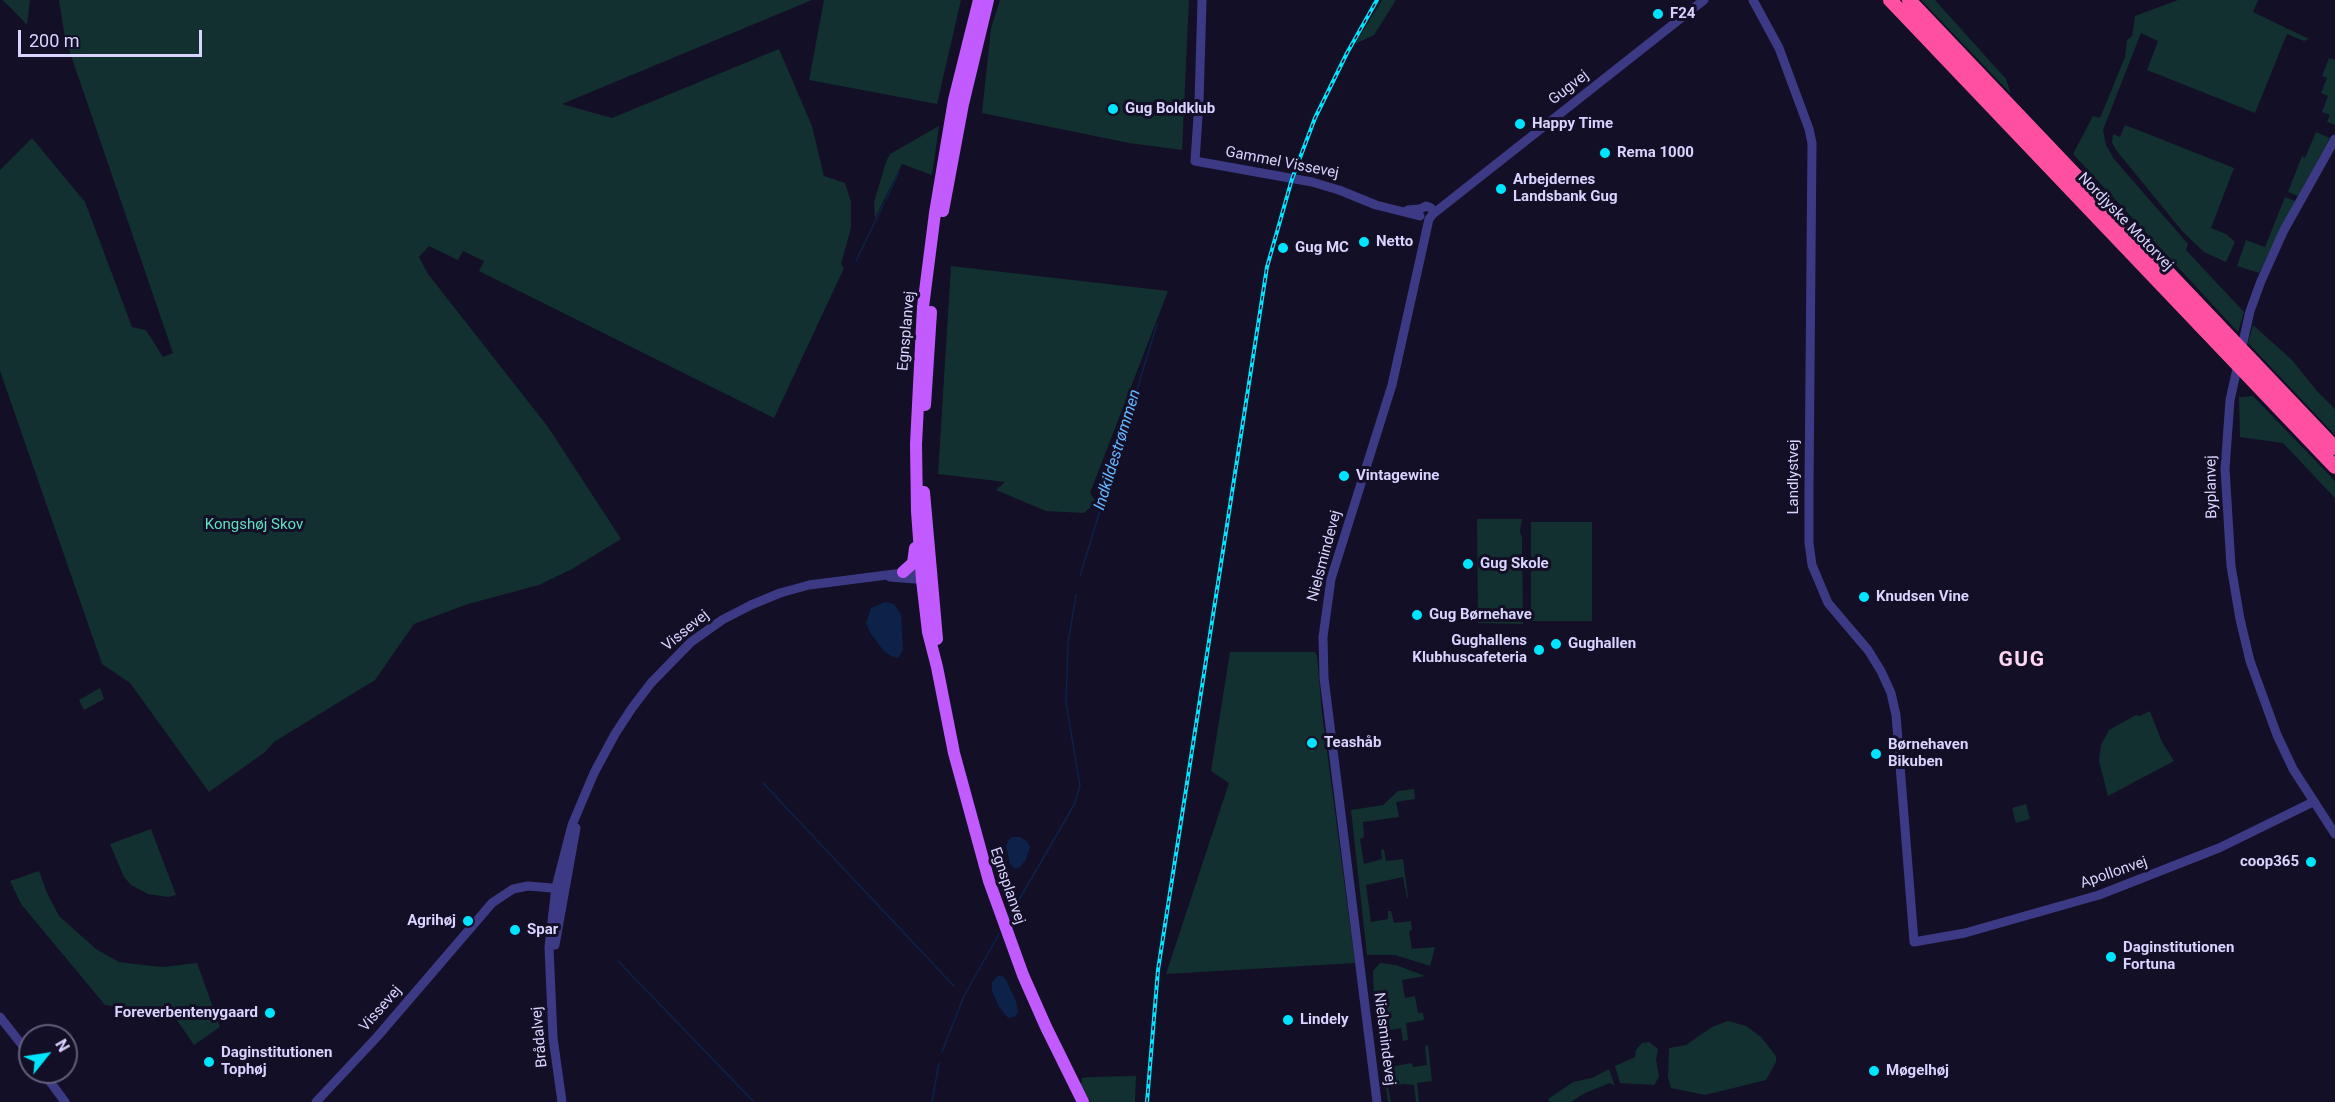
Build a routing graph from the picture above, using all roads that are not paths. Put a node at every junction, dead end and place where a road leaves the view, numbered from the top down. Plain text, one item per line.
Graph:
1 (979, 0) edge
2 (988, 0) edge
3 (1202, 0) edge
4 (1704, 0) edge
5 (1753, 0) edge
6 (1890, 0) edge
7 (1909, 0) edge
8 (2335, 139) edge
9 (1426, 214) junction
10 (2335, 448) edge
11 (2335, 467) edge
12 (917, 511) junction
13 (903, 572) junction
14 (885, 576) junction
15 (927, 576) junction
16 (937, 667) junction
17 (2313, 802) junction
18 (2335, 834) edge
19 (560, 888) junction
20 (1914, 942) joint
21 (0, 1017) edge
22 (18, 1040) edge
23 (52, 1084) edge
24 (65, 1102) edge
25 (316, 1102) edge
26 (562, 1102) edge
27 (1083, 1102) edge
28 (1377, 1102) edge

1 - 12 main road, Egnsplanvej
2 - 15 main road, Egnsplanvej
3 - 9 street, Gammel Vissevej
4 - 9 street, Gugvej
5 - 20 street, Landlystvej
6 - 11 highway, Nordjyske Motorvej
7 - 10 highway, Nordjyske Motorvej
8 - 17 street, Byplanvej
9 - 28 street, Nielsmindevej
12 - 13 main road
12 - 15 main road, Egnsplanvej
13 - 14 street, Vissevej
13 - 15 street, Vissevej
14 - 15 street, Vissevej
14 - 19 street, Vissevej
15 - 16 main road, Egnsplanvej
15 - 16 main road, Egnsplanvej
16 - 27 main road, Egnsplanvej
17 - 18 street, Byplanvej
17 - 20 street, Apollonvej
19 - 25 street, Vissevej
19 - 26 street, Brådalvej
21 - 22 street
23 - 24 street

